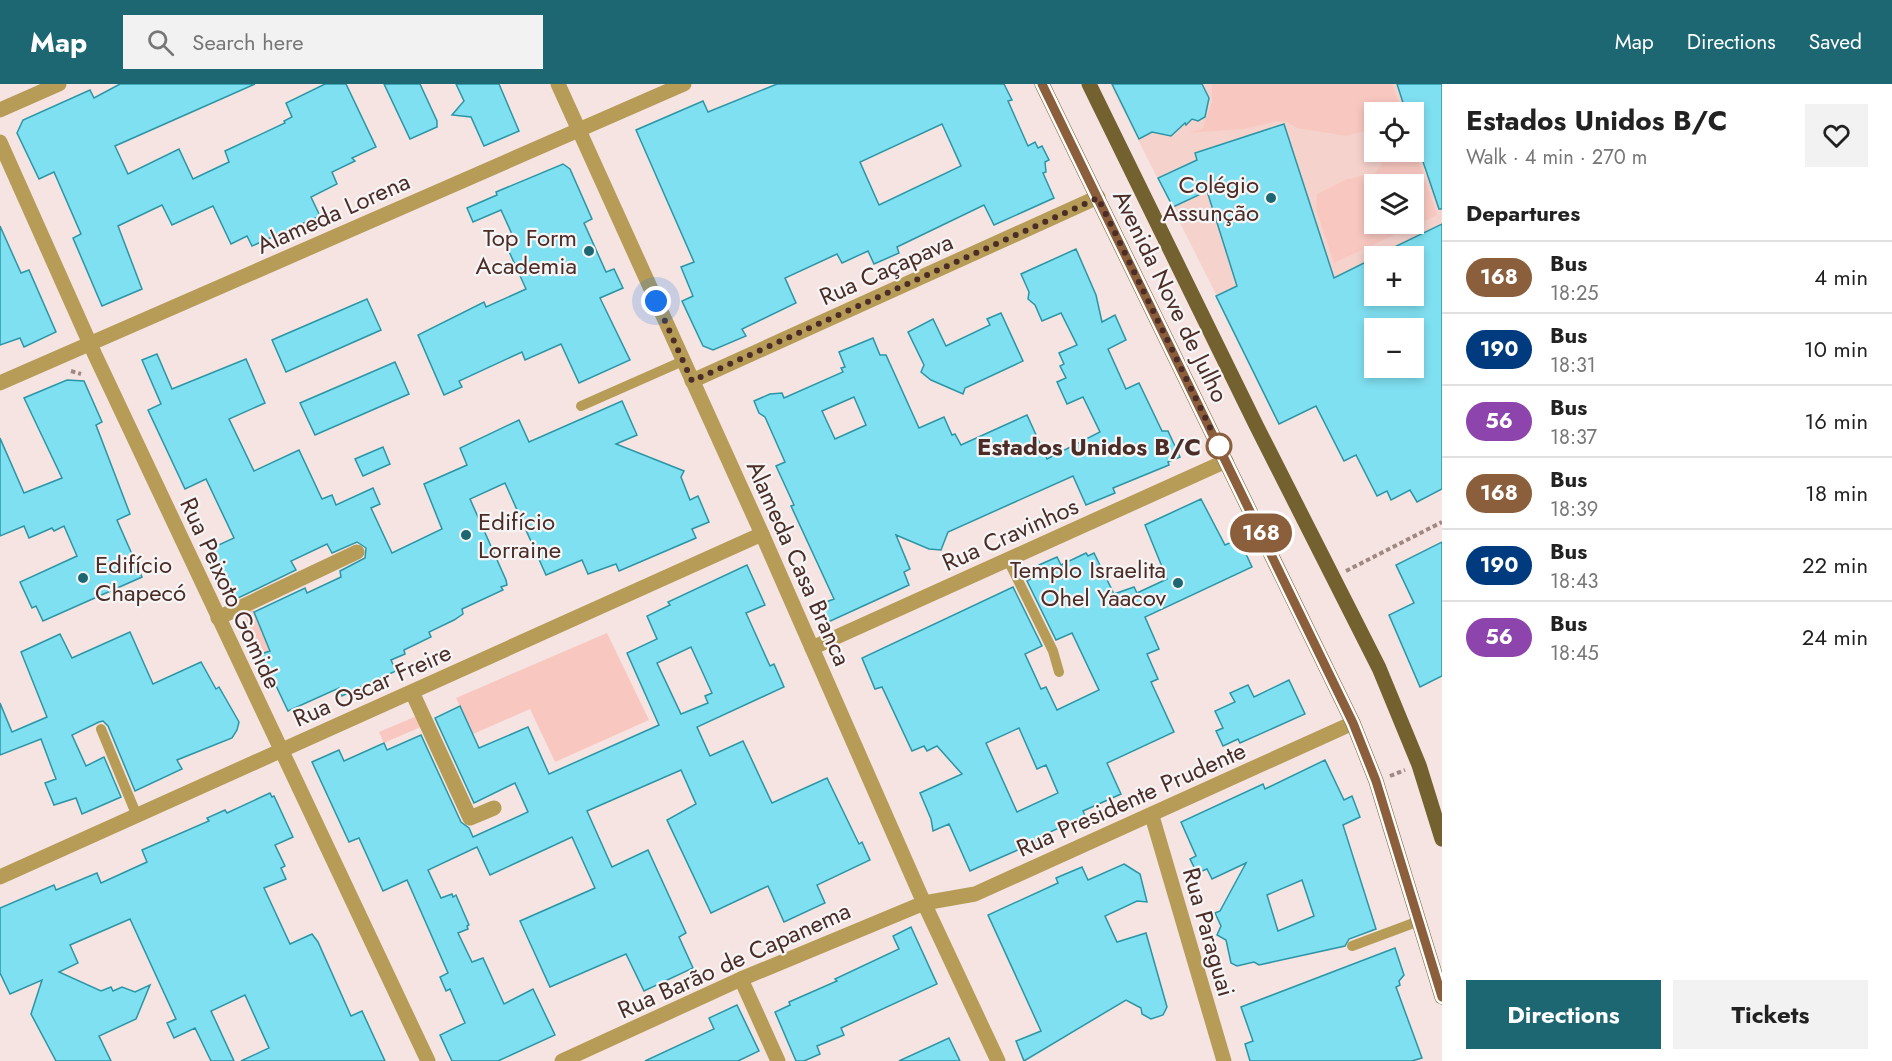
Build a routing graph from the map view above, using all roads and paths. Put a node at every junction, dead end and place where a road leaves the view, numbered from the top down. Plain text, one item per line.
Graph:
1 (59, 84) edge
2 (558, 84) edge
3 (684, 84) edge
4 (1042, 84) edge
5 (1089, 84) edge
6 (0, 110) edge
7 (578, 129) junction
8 (0, 141) edge
9 (1098, 198) junction
10 (90, 344) junction
11 (683, 361) junction
12 (71, 372) dead end
13 (81, 374) dead end
14 (692, 381) junction
15 (0, 383) edge
16 (581, 406) dead end
17 (1226, 461) junction
18 (1442, 522) edge
19 (762, 534) junction
20 (357, 552) dead end
21 (1008, 560) junction
22 (1333, 577) junction
23 (218, 618) junction
24 (813, 648) junction
25 (1059, 672) dead end
26 (412, 692) junction
27 (1353, 723) junction
28 (100, 729) dead end
29 (280, 751) junction
30 (1419, 765) junction
31 (1376, 781) junction
32 (494, 808) dead end
33 (137, 816) junction
34 (1152, 816) junction
35 (1442, 840) edge
36 (0, 877) edge
37 (924, 903) junction
38 (1419, 921) junction
39 (1352, 946) dead end
40 (741, 979) junction
41 (1442, 997) edge
42 (428, 1061) edge
43 (562, 1061) edge
44 (778, 1061) edge
45 (998, 1061) edge
46 (1224, 1061) edge

1 - 6 street
2 - 7 street, Alameda Casa Branca
3 - 7 street, Alameda Lorena
4 - 9 main road, Avenida Nove de Julho
5 - 22 main road, Avenida Nove de Julho
7 - 10 street, Alameda Lorena
7 - 11 street, Alameda Casa Branca
8 - 10 street, Rua Peixoto Gomide
9 - 14 street, Rua Caçapava
9 - 17 main road, Avenida Nove de Julho
10 - 15 street, Alameda Lorena
10 - 23 street, Rua Peixoto Gomide
11 - 14 street, Alameda Casa Branca
11 - 16 lane
12 - 13 path
14 - 19 street, Alameda Casa Branca
17 - 21 street, Rua Cravinhos
17 - 27 main road, Avenida Nove de Julho
18 - 22 path
19 - 24 street, Alameda Casa Branca
19 - 26 street, Rua Oscar Freire
20 - 23 street
21 - 24 street, Rua Cravinhos
21 - 25 lane
22 - 30 main road, Avenida Nove de Julho
23 - 29 street, Rua Peixoto Gomide
24 - 37 street, Alameda Casa Branca
26 - 29 street, Rua Oscar Freire
26 - 32 street
27 - 31 main road, Avenida Nove de Julho
27 - 34 street, Rua Presidente Prudente
28 - 33 lane
29 - 33 street, Rua Oscar Freire
29 - 42 street, Rua Peixoto Gomide
30 - 31 path
30 - 35 main road, Avenida Nove de Julho
31 - 38 main road, Avenida Nove de Julho
33 - 36 street, Rua Oscar Freire
34 - 37 street, Rua Presidente Prudente
34 - 46 street, Rua Paraguai
37 - 40 street, Rua Barão de Capanema
37 - 45 street, Alameda Casa Branca
38 - 39 lane
38 - 41 main road, Avenida Nove de Julho
40 - 43 street, Rua Barão de Capanema
40 - 44 street

